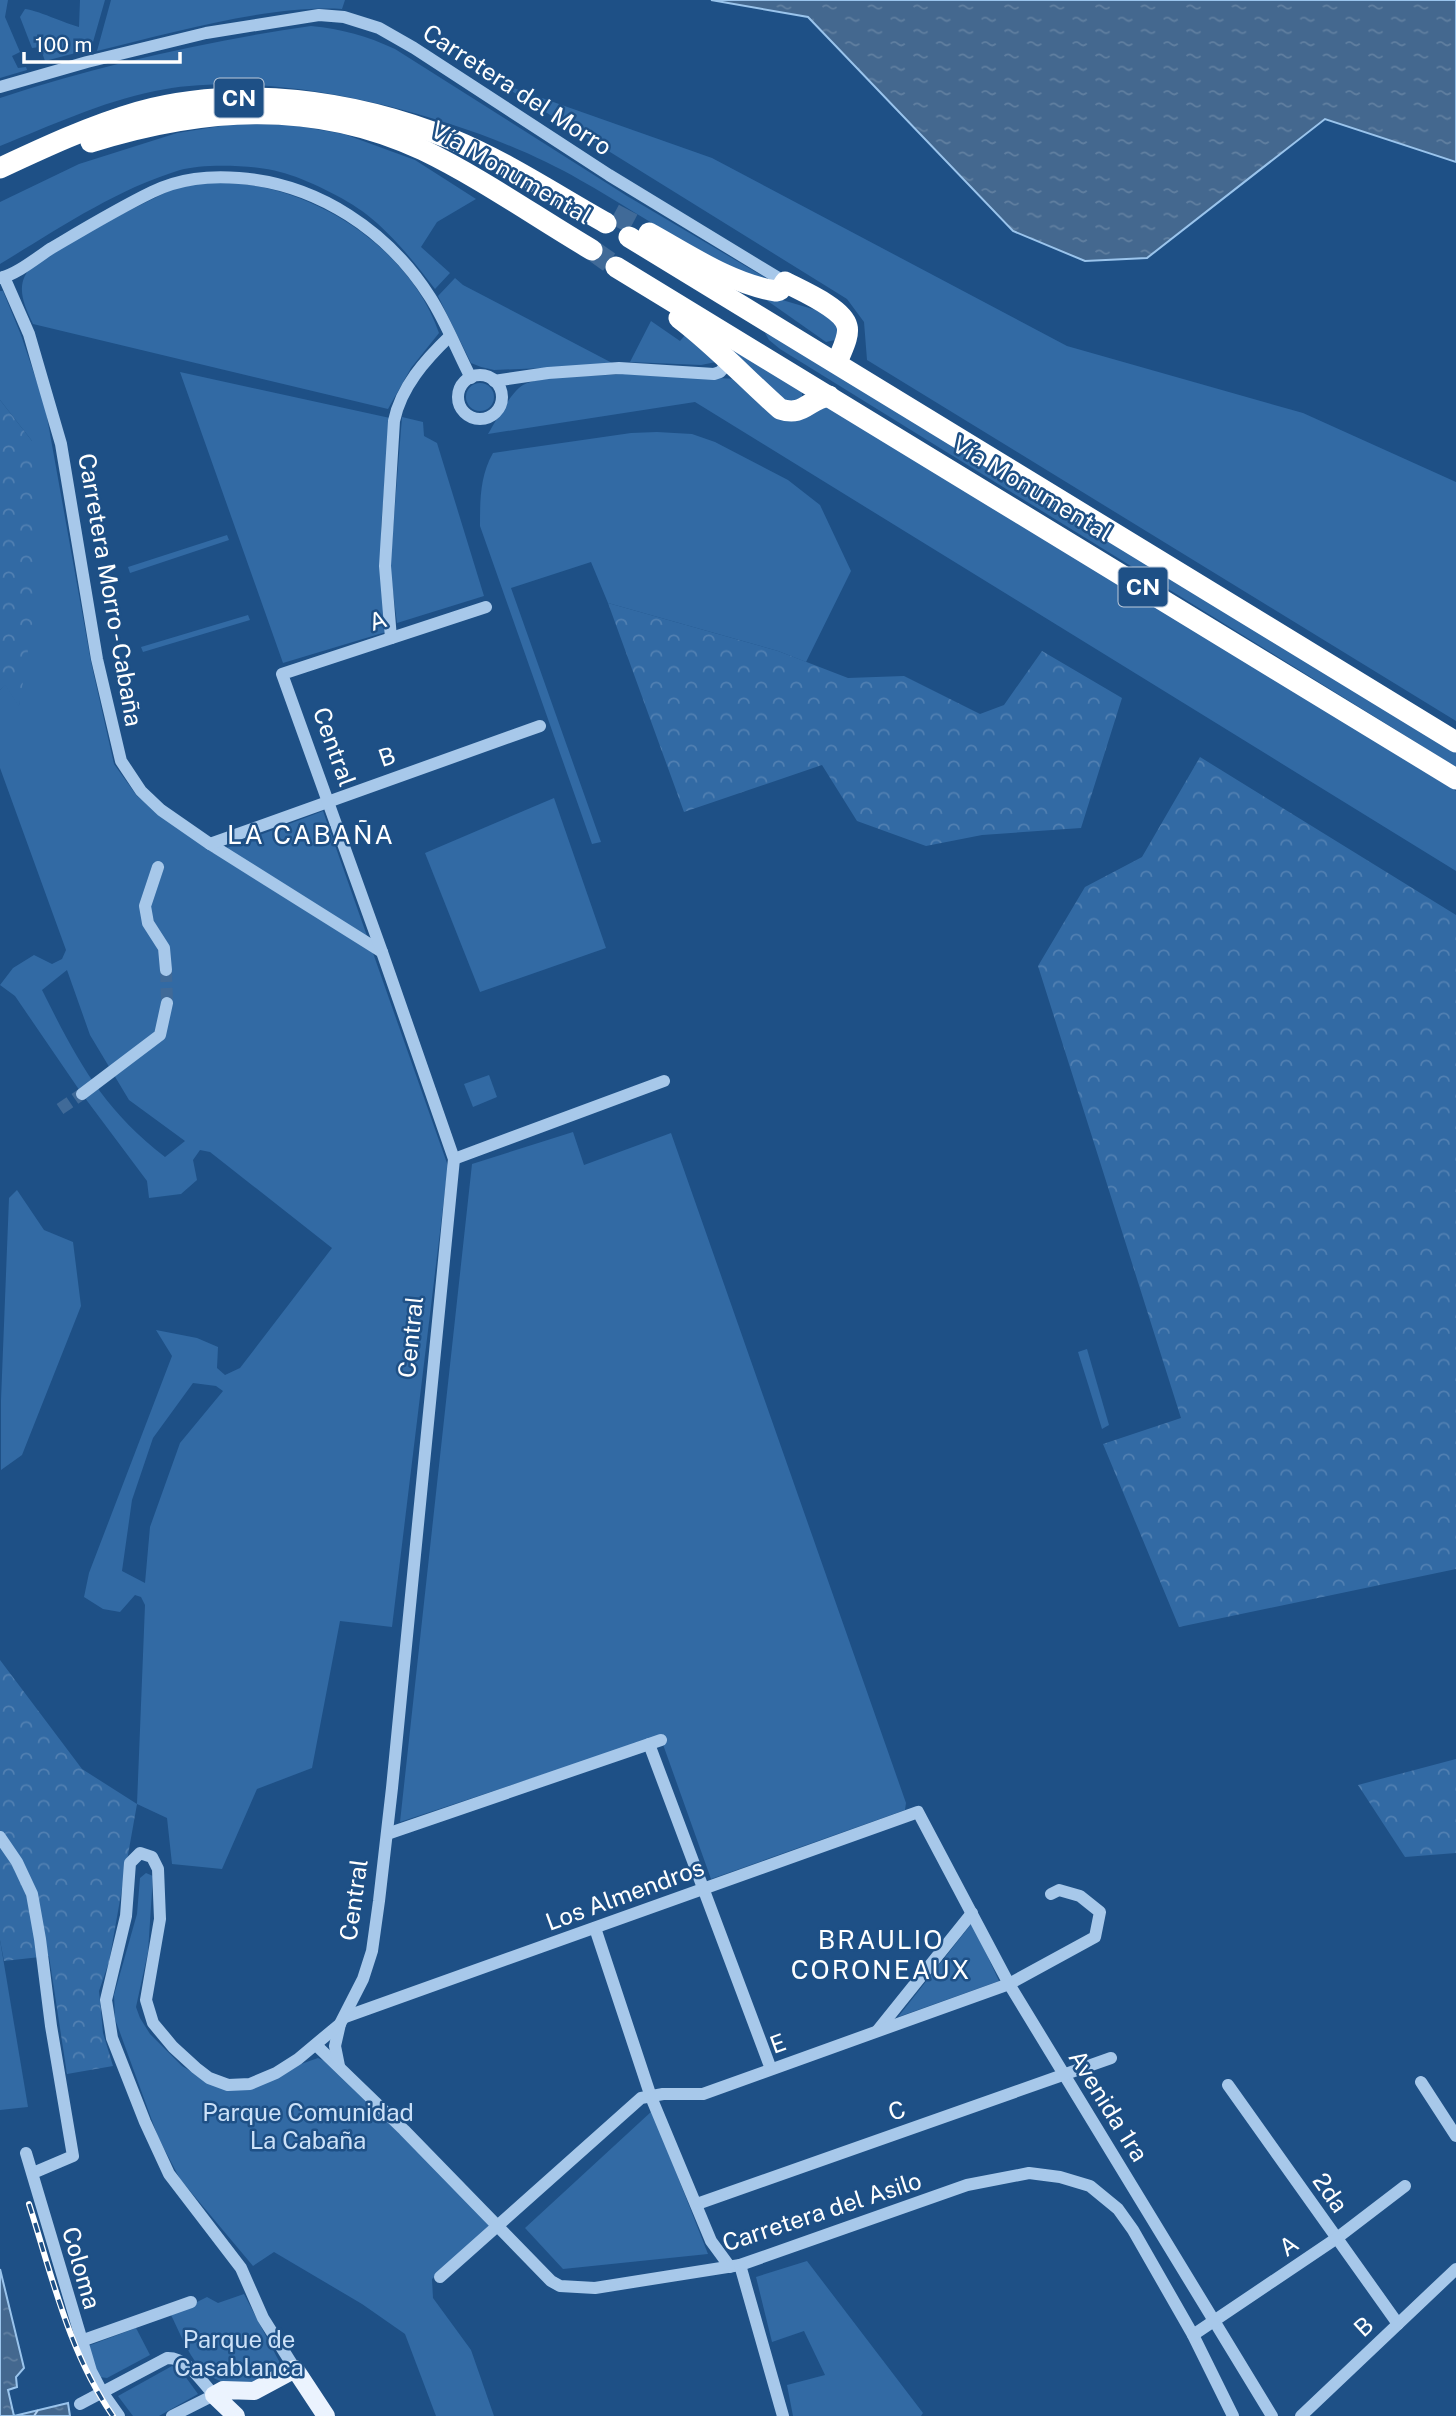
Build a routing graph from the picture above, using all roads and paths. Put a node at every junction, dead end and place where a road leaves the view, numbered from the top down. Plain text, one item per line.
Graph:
1 (0, 87) edge
2 (0, 168) edge
3 (0, 184) edge
4 (610, 218) tunnel mouth
5 (590, 256) tunnel mouth
6 (2, 278) edge
7 (785, 282) junction
8 (673, 315) junction
9 (787, 333) junction
10 (450, 336) junction
11 (739, 341) junction
12 (728, 363) junction
13 (837, 363) junction
14 (797, 376) junction
15 (471, 378) junction
16 (494, 381) junction
17 (829, 396) junction
18 (486, 607) dead end
19 (391, 638) junction
20 (282, 674) joint
21 (535, 727) dead end
22 (1456, 742) edge
23 (1456, 779) edge
24 (327, 801) junction
25 (210, 844) junction
26 (158, 867) dead end
27 (383, 952) junction
28 (166, 963) tunnel mouth
29 (167, 1003) tunnel mouth
30 (664, 1081) dead end
31 (82, 1094) tunnel mouth
32 (454, 1159) junction
33 (918, 1812) joint
34 (387, 1833) junction
35 (0, 1837) edge
36 (704, 1890) junction
37 (1051, 1894) dead end
38 (972, 1913) junction
39 (595, 1928) junction
40 (1009, 1984) junction
41 (342, 2020) junction
42 (877, 2031) junction
43 (316, 2045) junction
44 (327, 2056) junction
45 (1111, 2058) dead end
46 (298, 2059) junction
47 (339, 2066) junction
48 (771, 2069) junction
49 (1063, 2075) junction
50 (1421, 2082) dead end
51 (1228, 2085) dead end
52 (652, 2096) junction
53 (1456, 2136) edge
54 (26, 2153) dead end
55 (33, 2173) junction
56 (1405, 2186) dead end
57 (1141, 2199) junction
58 (697, 2204) junction
59 (1118, 2210) junction
60 (499, 2225) junction
61 (1337, 2238) junction
62 (735, 2266) junction
63 (1456, 2269) edge
64 (440, 2277) dead end
65 (191, 2302) dead end
66 (1216, 2321) junction
67 (1398, 2324) junction
68 (1193, 2335) junction
69 (81, 2341) junction
70 (295, 2370) junction
71 (102, 2392) junction
72 (218, 2392) junction
73 (80, 2404) dead end
74 (119, 2416) edge
75 (172, 2416) edge
76 (236, 2416) edge
77 (326, 2416) edge
78 (783, 2416) edge
79 (1233, 2416) edge
80 (1272, 2416) edge
81 (1301, 2416) edge

1 - 7 street, Carretera del Morro
2 - 4 highway, Vía Monumental / CN
3 - 5 highway, Vía Monumental / CN
6 - 10 street
6 - 25 street, Carretera Morro - Cabaña
7 - 9 highway, Vía Monumental / CN
7 - 13 highway
8 - 11 highway
8 - 11 highway, Vía Monumental / CN
8 - 12 highway
9 - 13 highway, Vía Monumental / CN
9 - 14 highway
10 - 15 street
10 - 19 street
11 - 14 highway, Vía Monumental / CN
12 - 16 street
12 - 17 highway
13 - 22 highway, Vía Monumental / CN
14 - 17 highway, Vía Monumental / CN
15 - 16 street
15 - 16 street
17 - 23 highway, Vía Monumental / CN
18 - 19 street, A
19 - 20 street, A
20 - 24 street, Central
21 - 24 street, B
24 - 25 street, B
24 - 27 street, Central
25 - 27 street, Carretera Morro - Cabaña
26 - 28 street
27 - 32 street, Central
29 - 31 street
30 - 32 street
32 - 34 street, Central
33 - 36 street, Los Almendros
33 - 38 street, Avenida 1ra
34 - 36 street
34 - 41 street, Central
35 - 55 street
36 - 39 street, Los Almendros
36 - 48 street
37 - 40 street, E
38 - 40 street, Avenida 1ra
38 - 42 street
39 - 41 street, Los Almendros
39 - 52 street
40 - 42 street, E
40 - 49 street, Avenida 1ra
41 - 43 street
41 - 47 street
42 - 48 street, E
43 - 44 street, Carretera del Asilo
43 - 46 street
44 - 46 street
44 - 47 street, Carretera del Asilo
45 - 49 street, C
46 - 70 street
47 - 60 street, Carretera del Asilo
48 - 52 street, E
49 - 57 street, Avenida 1ra
49 - 58 street, C
50 - 53 street
51 - 61 street, 2da
52 - 58 street
52 - 60 street, E
54 - 55 street, Coloma
55 - 69 street, Coloma
56 - 61 street, A
57 - 59 street
57 - 66 street, Avenida 1ra
58 - 62 street
59 - 62 street, Carretera del Asilo
59 - 68 street, Carretera del Asilo
60 - 62 street, Carretera del Asilo
60 - 64 street, E
61 - 66 street, A
61 - 67 street, 2da
62 - 78 street
63 - 67 street, B
65 - 69 street
66 - 68 street, A
66 - 80 street, Avenida 1ra
67 - 81 street, B
68 - 79 street, Carretera del Asilo
69 - 71 street, Coloma
70 - 72 main road
70 - 77 main road
71 - 72 street
71 - 73 street
71 - 74 street, Coloma
72 - 75 street
72 - 76 main road

